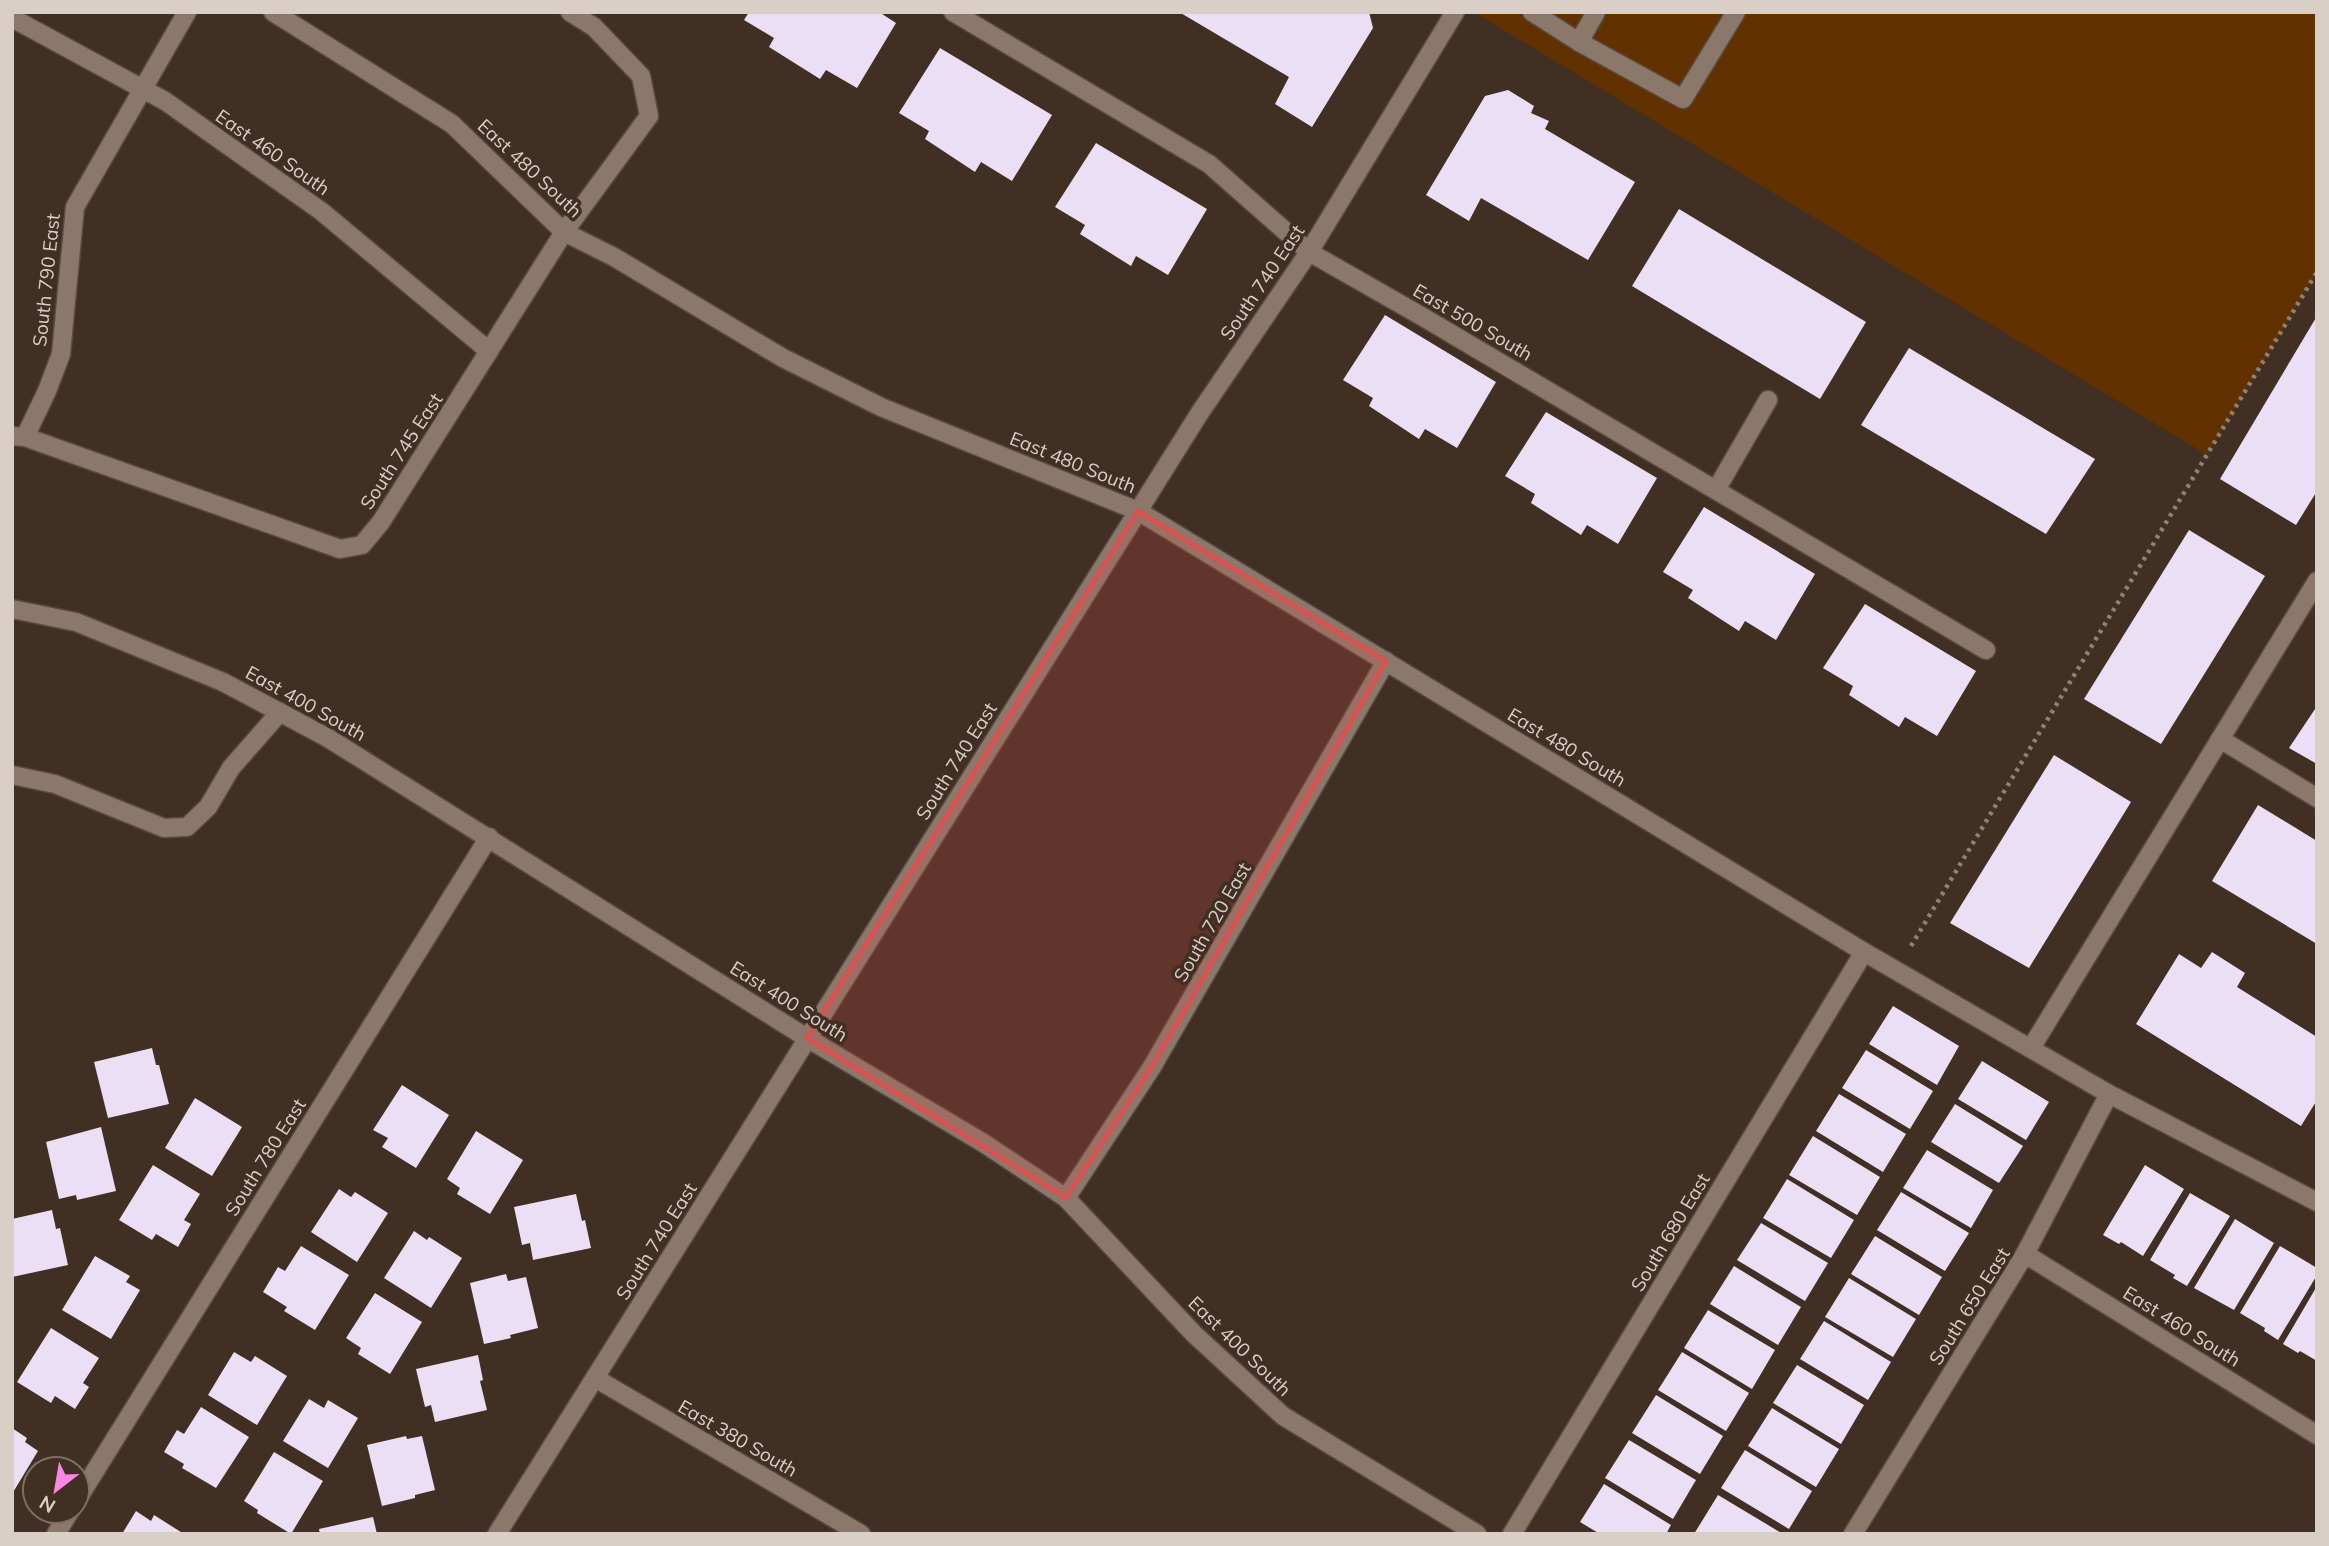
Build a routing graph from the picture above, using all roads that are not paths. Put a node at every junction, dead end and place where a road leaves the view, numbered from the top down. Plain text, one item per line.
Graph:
1 (187, 12) edge
2 (273, 12) edge
3 (570, 12) edge
4 (953, 12) edge
5 (1455, 12) edge
6 (1532, 12) edge
7 (1596, 12) edge
8 (1736, 12) edge
9 (12, 18) edge
10 (1578, 41) junction
11 (143, 88) junction
12 (564, 232) junction
13 (1309, 252) junction
14 (489, 351) junction
15 (1768, 400) dead end
16 (18, 437) edge
17 (1716, 490) junction
18 (1138, 511) junction
19 (2317, 582) edge
20 (12, 608) edge
21 (1986, 650) dead end
22 (1386, 661) junction
23 (280, 712) junction
24 (2220, 739) junction
25 (12, 775) edge
26 (2317, 798) edge
27 (489, 837) junction
28 (1864, 952) junction
29 (807, 1038) junction
30 (2031, 1048) junction
31 (2109, 1094) junction
32 (1066, 1198) junction
33 (2317, 1202) edge
34 (2025, 1254) junction
35 (595, 1378) junction
36 (2317, 1435) edge
37 (91, 1477) edge
38 (497, 1534) edge
39 (861, 1534) edge
40 (1477, 1534) edge
41 (1512, 1534) edge
42 (1853, 1534) edge

1 - 11 street, South 790 East
2 - 12 street, East 480 South
3 - 12 street, South 745 East
4 - 13 street, East 500 South
5 - 13 street, South 740 East
6 - 10 street
7 - 10 street
8 - 10 street
9 - 11 street, East 460 South
11 - 14 street, East 460 South
11 - 16 street, South 790 East
12 - 14 street, South 745 East
12 - 18 street, East 480 South
13 - 17 street, East 500 South
13 - 18 street, South 740 East
14 - 16 street, South 745 East
15 - 17 street
17 - 21 street, East 500 South
18 - 22 street, East 480 South
18 - 29 street, South 740 East
19 - 24 street
20 - 23 street, East 400 South
22 - 28 street, East 480 South
22 - 32 street, South 720 East
23 - 25 street
23 - 27 street, East 400 South
24 - 26 street
24 - 30 street
27 - 29 street, East 400 South
27 - 37 street, South 780 East
28 - 30 street, East 480 South
28 - 41 street, South 680 East
29 - 32 street, East 400 South
29 - 35 street, South 740 East
30 - 31 street, East 480 South
31 - 33 street, East 480 South
31 - 34 street, South 650 East
32 - 40 street, East 400 South
34 - 36 street, East 460 South
34 - 42 street, South 650 East
35 - 38 street, South 740 East
35 - 39 street, East 380 South

